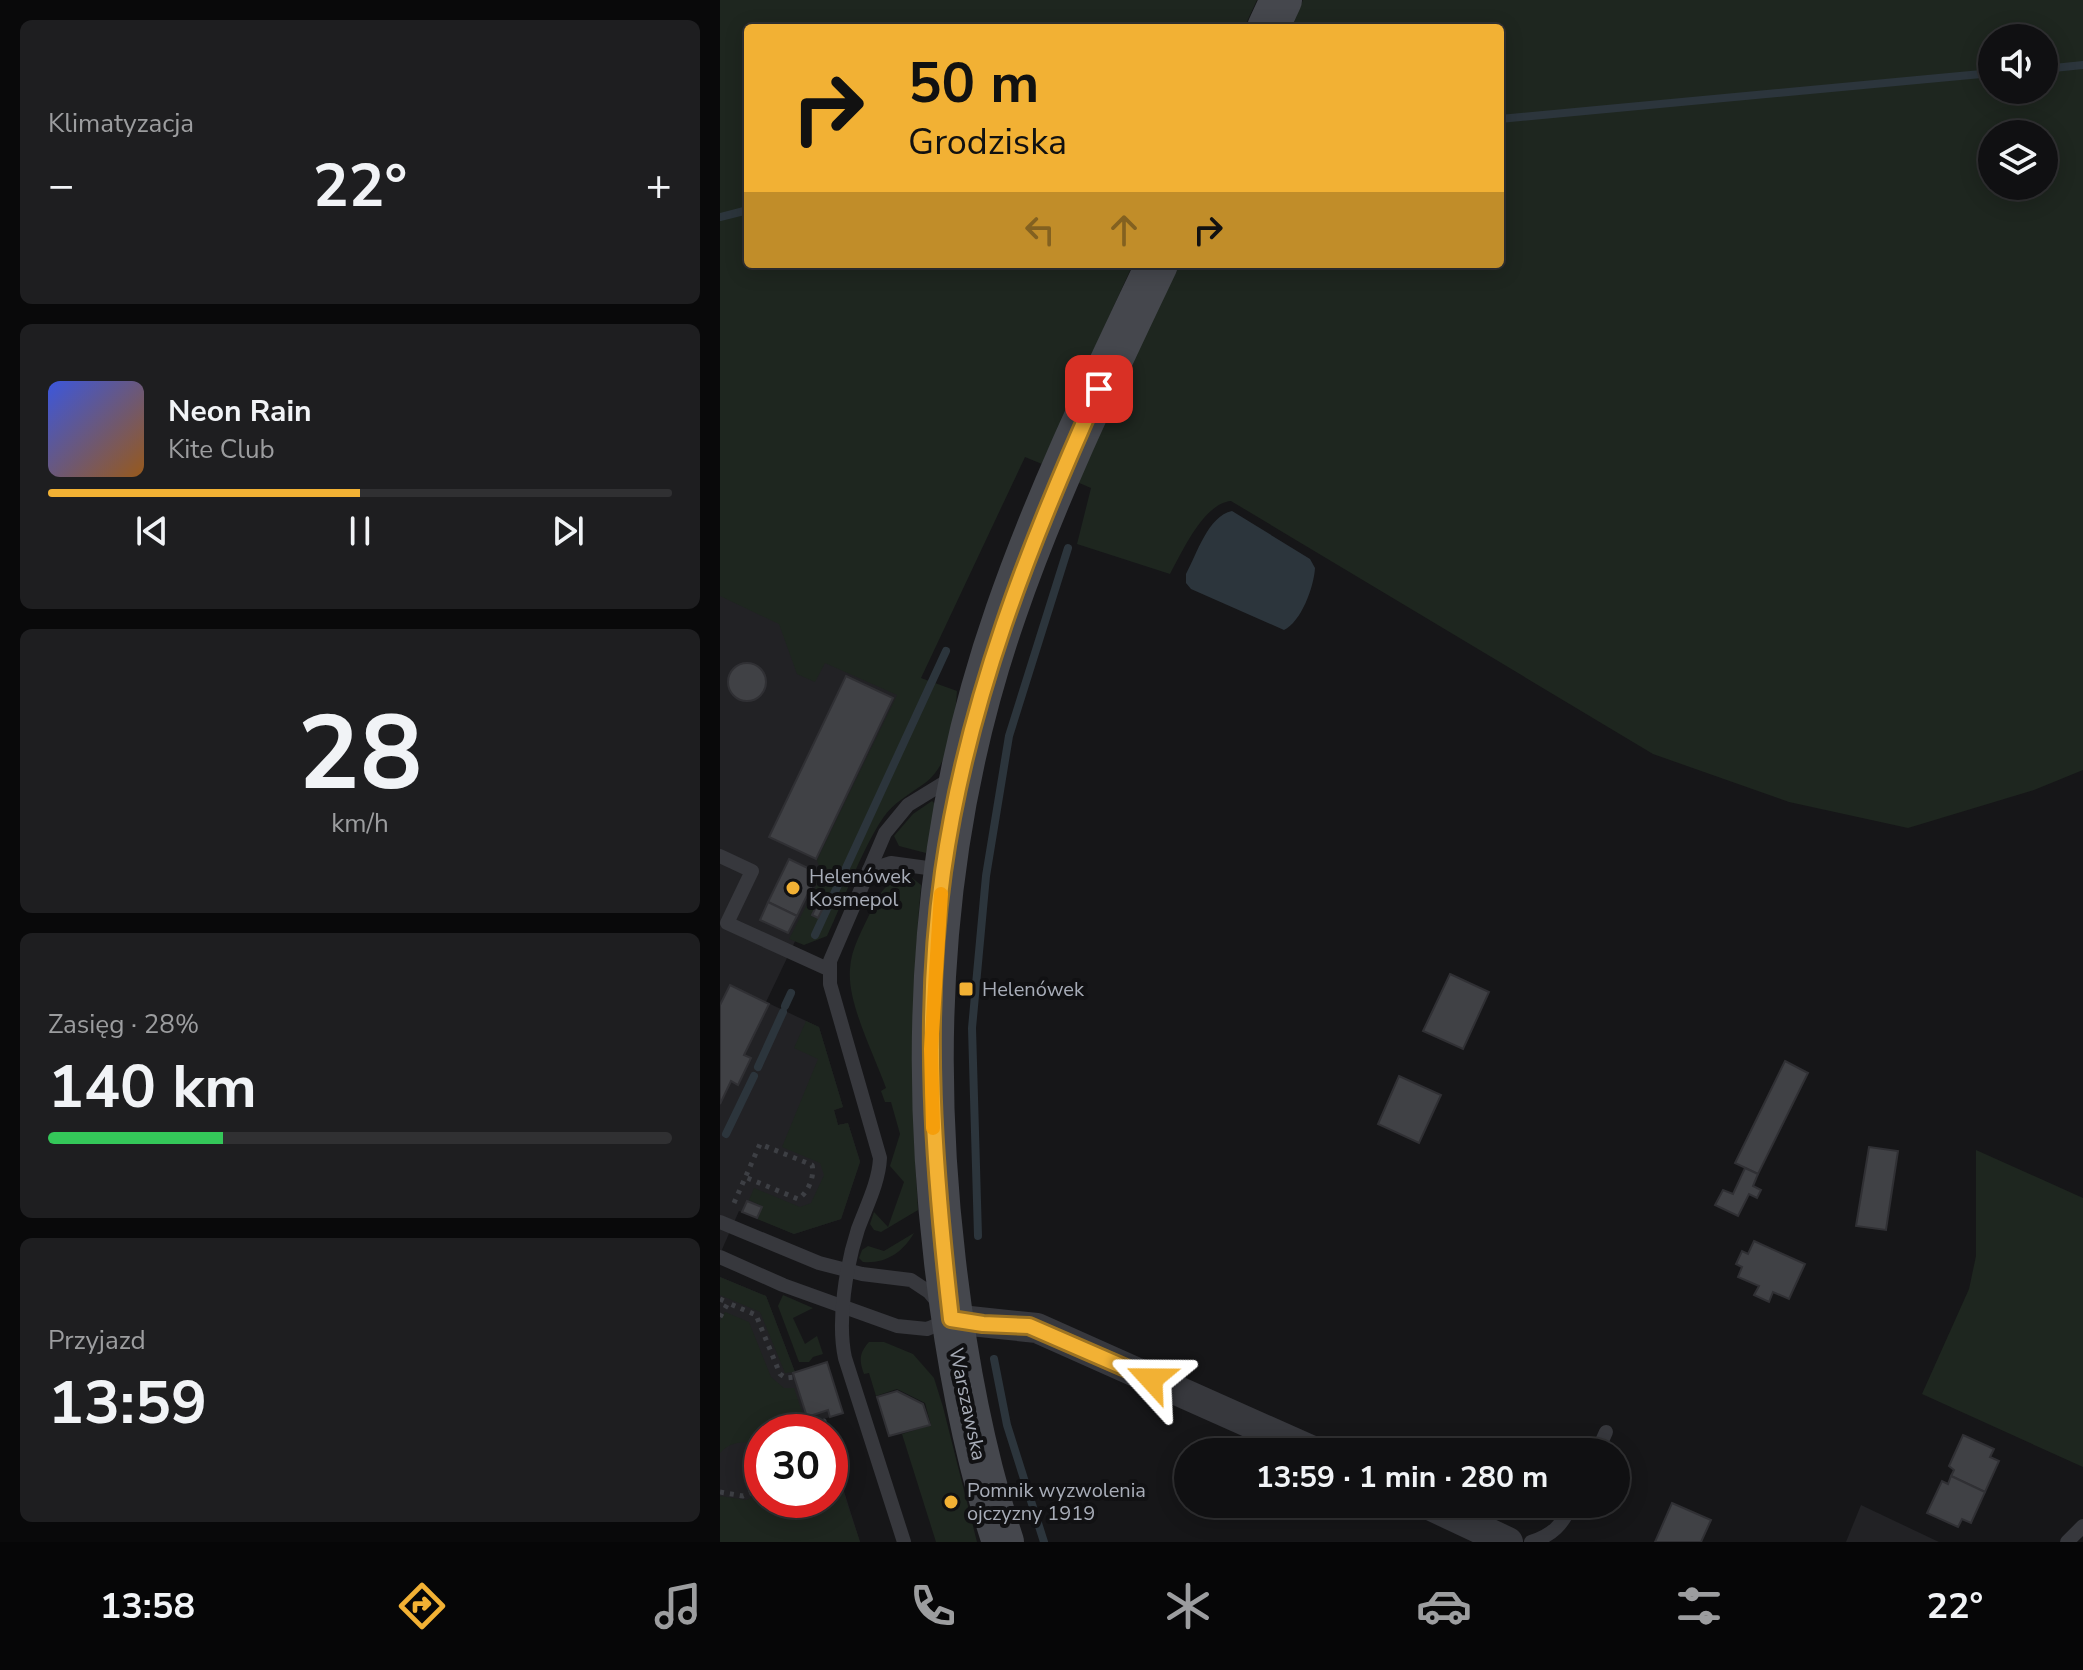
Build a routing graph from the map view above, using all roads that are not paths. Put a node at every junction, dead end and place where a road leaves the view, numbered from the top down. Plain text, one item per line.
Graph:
1 (1281, 0) edge
2 (1270, 24) edge
3 (1155, 268) edge
4 (962, 772) junction
5 (720, 856) edge
6 (869, 870) junction
7 (943, 870) junction
8 (830, 970) junction
9 (720, 1222) edge
10 (720, 1257) edge
11 (848, 1271) junction
12 (844, 1308) junction
13 (951, 1319) junction
14 (1606, 1432) dead end
15 (1284, 1438) edge
16 (1603, 1438) edge
17 (1457, 1518) edge
18 (1564, 1518) edge
19 (2083, 1526) edge
20 (904, 1542) edge
21 (1003, 1542) edge
22 (1508, 1542) edge
23 (1531, 1542) edge
24 (2067, 1542) edge

1 - 2 main road
3 - 4 main road
4 - 6 lane
4 - 7 main road
5 - 8 lane
6 - 7 lane
6 - 8 lane
7 - 13 main road
8 - 11 lane
9 - 11 lane
10 - 12 lane
11 - 12 lane
11 - 13 lane
12 - 13 lane
12 - 20 lane
13 - 15 street, Warszawska
13 - 21 main road, Warszawska
14 - 16 lane
17 - 22 street
18 - 23 lane
19 - 24 lane

